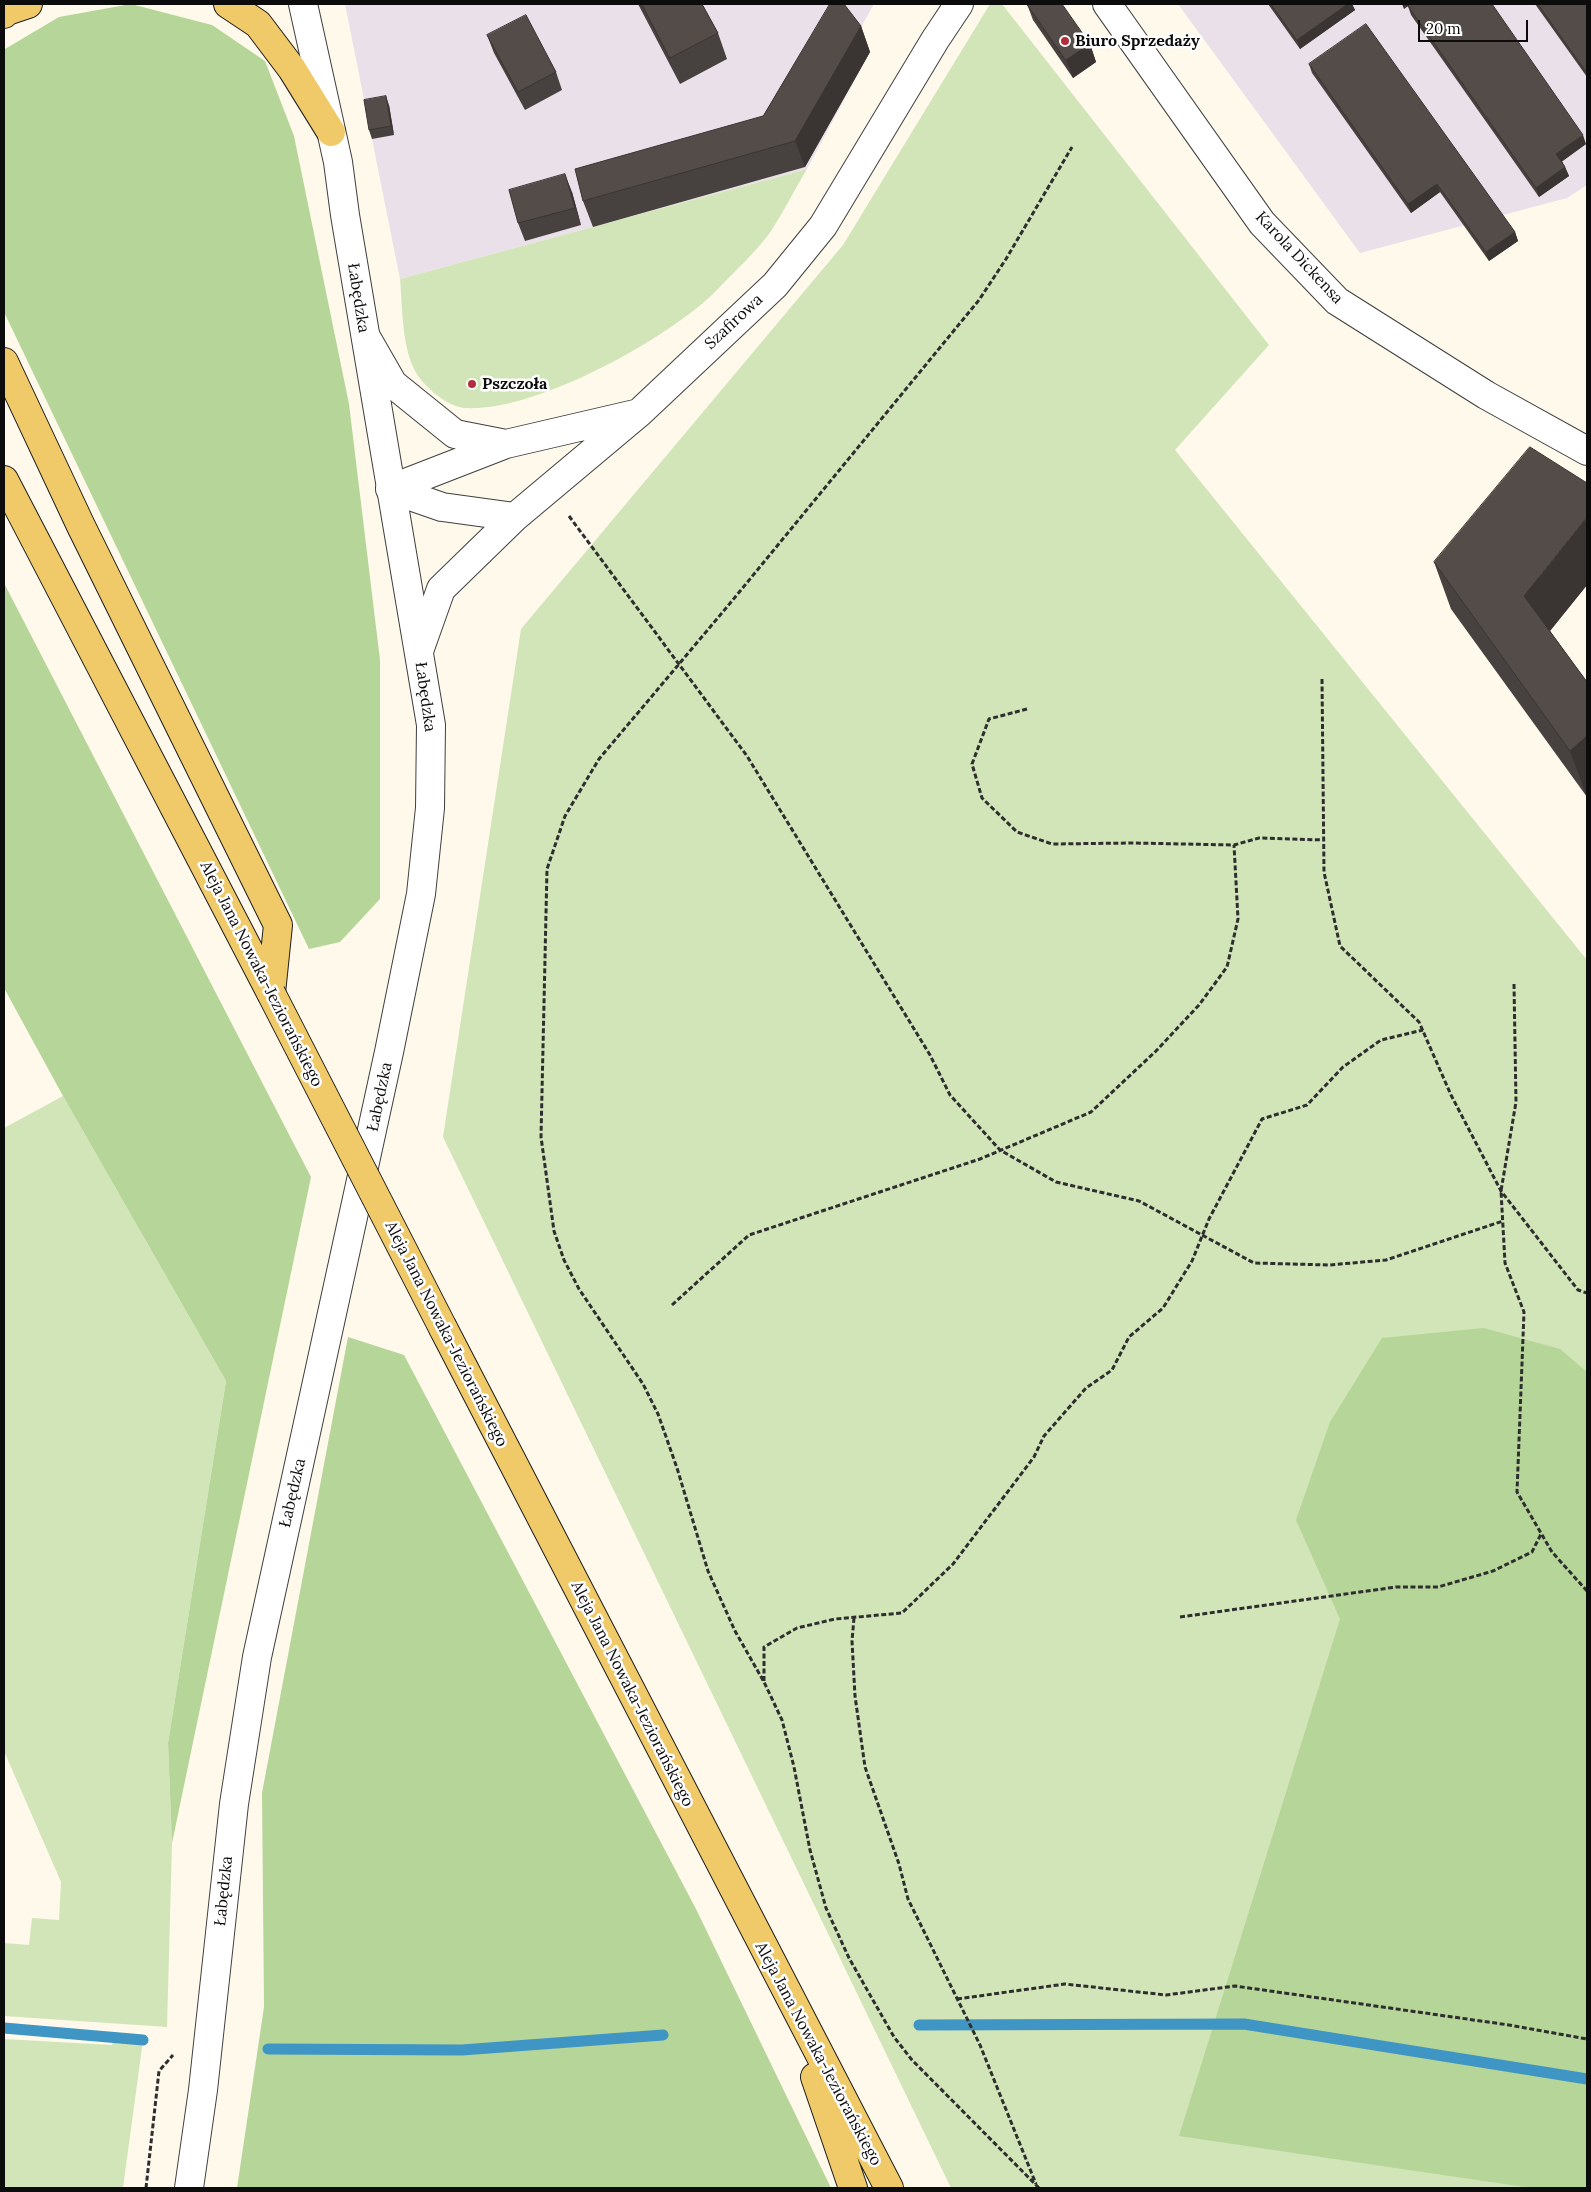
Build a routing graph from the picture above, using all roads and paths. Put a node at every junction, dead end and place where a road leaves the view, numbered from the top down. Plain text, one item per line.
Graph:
1 (28, 4) edge
2 (228, 4) edge
3 (303, 4) edge
4 (959, 4) edge
5 (1107, 4) edge
6 (4, 14) edge
7 (331, 132) junction
8 (1072, 147) dead end
9 (365, 335) junction
10 (4, 362) edge
11 (639, 413) junction
12 (506, 444) junction
13 (1587, 451) edge
14 (4, 480) edge
15 (390, 489) junction
16 (567, 514) dead end
17 (515, 517) junction
18 (419, 651) junction
19 (678, 665) junction
20 (1322, 678) dead end
21 (1028, 709) dead end
22 (1324, 840) junction
23 (1234, 845) junction
24 (1514, 984) dead end
25 (271, 993) junction
26 (1423, 1030) junction
27 (1000, 1150) junction
28 (1501, 1191) junction
29 (1503, 1221) junction
30 (1203, 1234) junction
31 (1587, 1293) edge
32 (672, 1305) dead end
33 (1541, 1534) junction
34 (1587, 1591) edge
35 (1180, 1617) dead end
36 (854, 1618) junction
37 (764, 1682) junction
38 (785, 1991) junction
39 (957, 1999) junction
40 (1587, 2038) edge
41 (175, 2052) dead end
42 (1038, 2187) edge
43 (146, 2188) edge
44 (189, 2188) edge
45 (853, 2188) edge
46 (889, 2188) edge

1 - 6 main road
2 - 7 main road
3 - 7 street, Łabędzka
4 - 11 street, Szafirowa
5 - 13 street, Karola Dickensa
7 - 9 street, Łabędzka
8 - 19 path
9 - 12 street
9 - 15 street, Łabędzka
10 - 25 main road
11 - 12 street
11 - 17 street, Szafirowa
12 - 15 street
14 - 25 main road, Aleja Jana Nowaka-Jeziorańskiego
15 - 17 street
15 - 18 street, Łabędzka
16 - 19 path
17 - 18 street, Szafirowa
18 - 44 street, Łabędzka
19 - 27 path
19 - 37 path
20 - 22 path
21 - 23 path
22 - 23 path
22 - 26 path
23 - 27 path
24 - 28 path
25 - 38 main road, Aleja Jana Nowaka-Jeziorańskiego, bridge
26 - 28 path
26 - 30 path
27 - 30 path
27 - 32 path
28 - 29 path
28 - 31 path
29 - 30 path
29 - 33 path
30 - 36 path
33 - 34 path
33 - 35 path
36 - 37 path
36 - 39 path
37 - 42 path
38 - 45 main road
38 - 46 main road, Aleja Jana Nowaka-Jeziorańskiego
39 - 40 path
39 - 42 path
41 - 43 path

